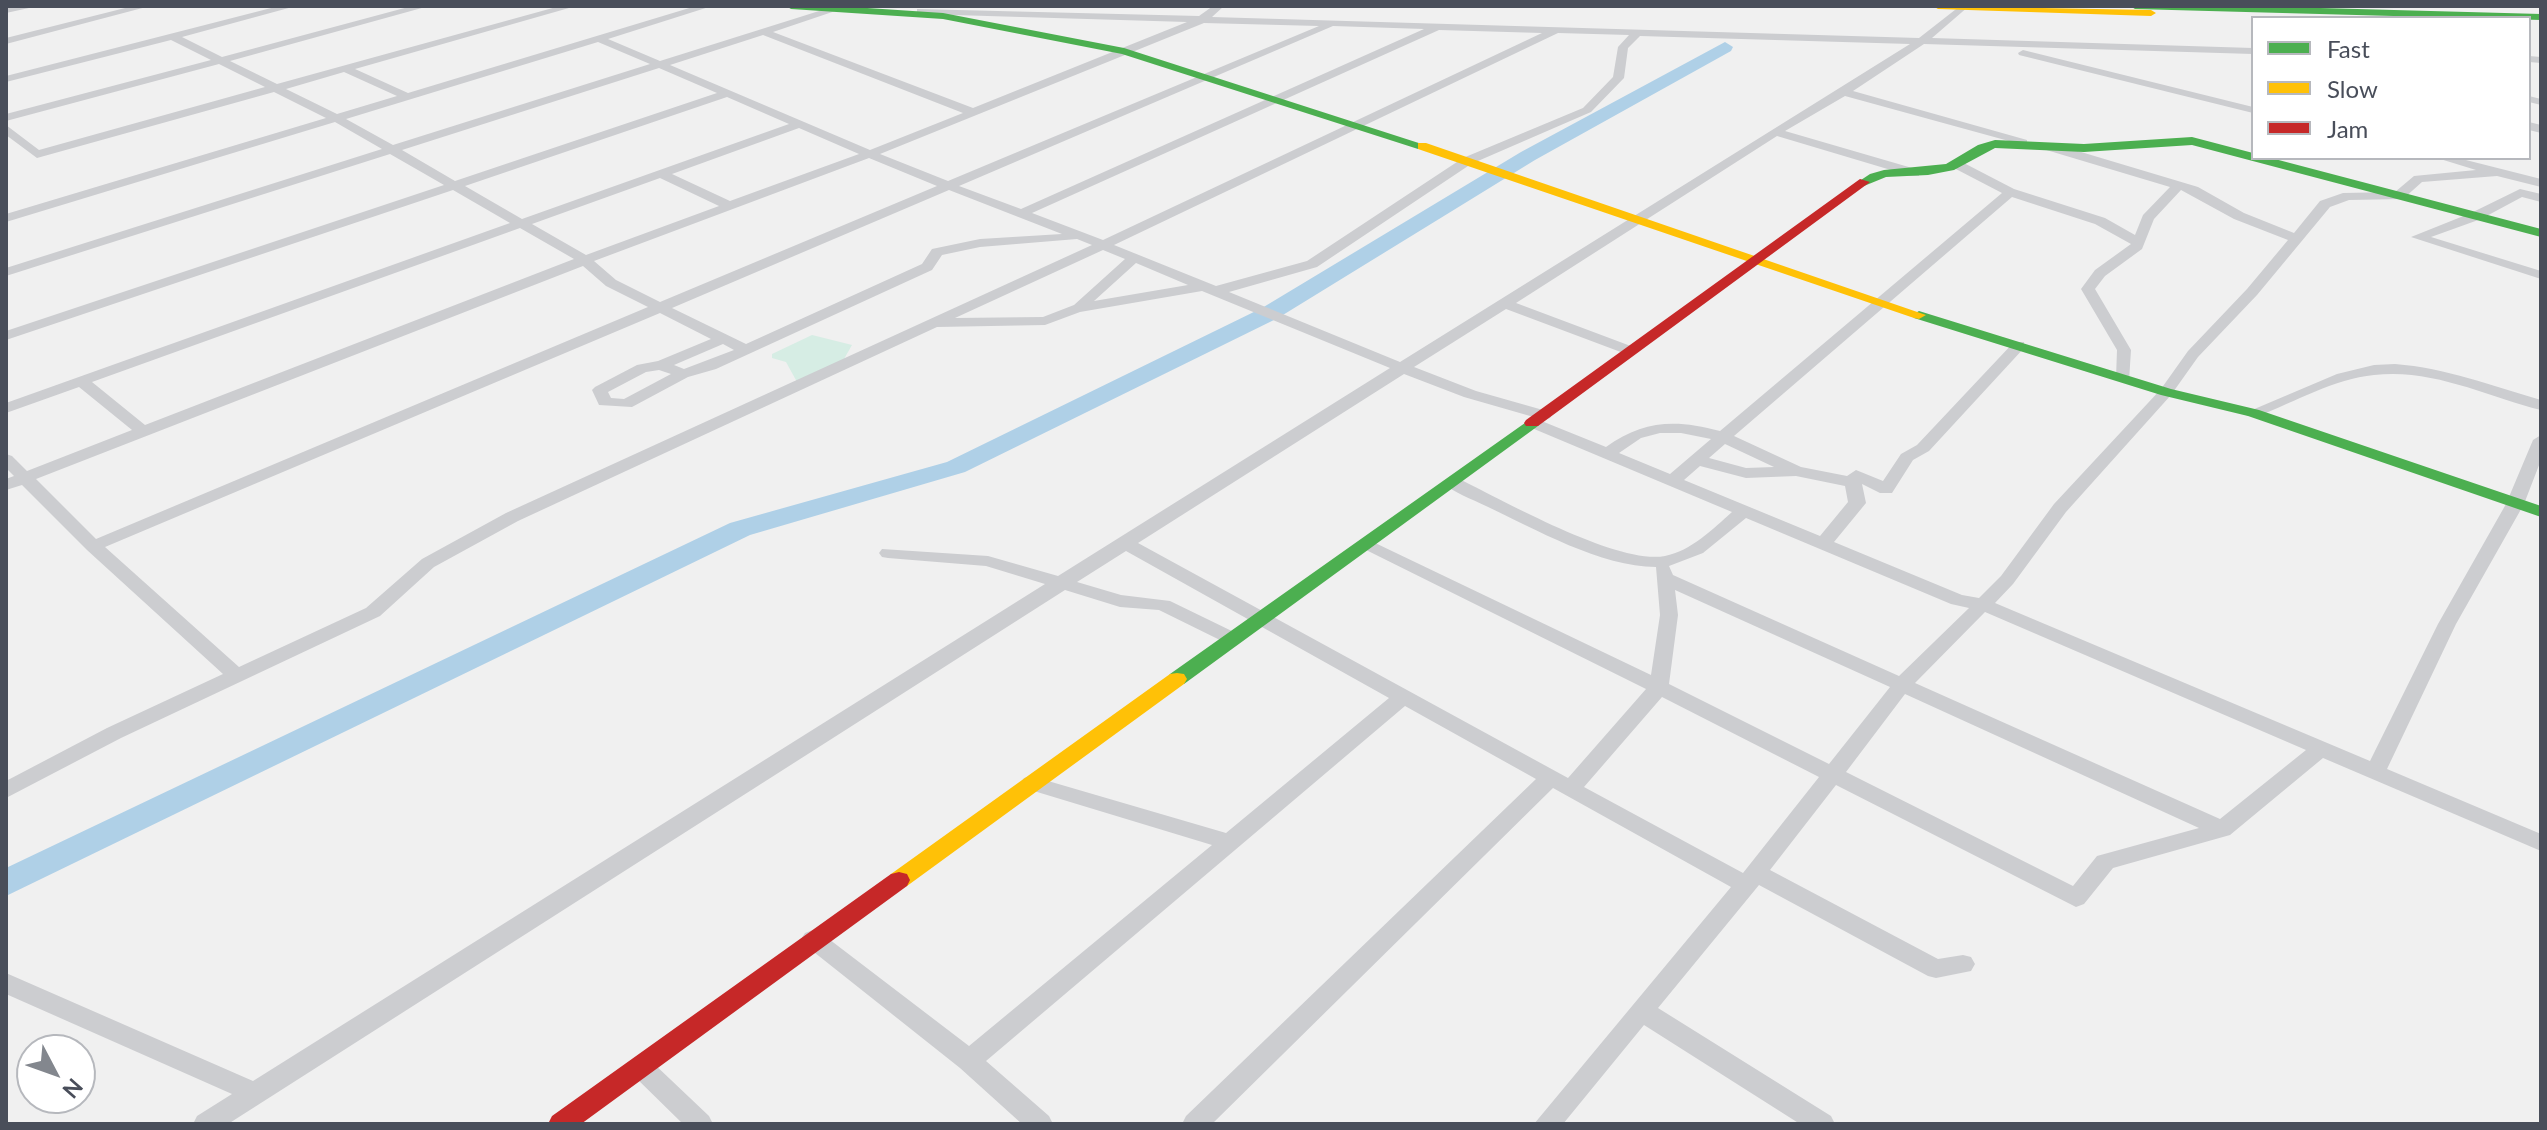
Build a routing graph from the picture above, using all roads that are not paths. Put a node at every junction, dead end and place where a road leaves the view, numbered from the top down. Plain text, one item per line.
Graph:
1 (25, 6) edge
2 (145, 6) edge
3 (291, 6) edge
4 (424, 6) edge
5 (571, 6) edge
6 (707, 6) edge
7 (791, 6) edge
8 (1219, 6) edge
9 (1938, 6) edge
10 (2135, 6) edge
11 (843, 7) edge
12 (1965, 7) edge
13 (6, 10) edge
14 (903, 11) junction
15 (2251, 16) edge
16 (2504, 16) edge
17 (1201, 20) junction
18 (1338, 22) junction
19 (1441, 25) junction
20 (1556, 30) junction
21 (2039, 31) dead end
22 (766, 33) junction
23 (1637, 33) junction
24 (173, 37) junction
25 (599, 39) junction
26 (6, 41) edge
27 (1924, 42) junction
28 (1994, 45) junction
29 (2049, 47) junction
30 (1124, 51) junction
31 (2251, 51) edge
32 (221, 61) junction
33 (659, 67) junction
34 (348, 70) junction
35 (1207, 76) junction
36 (6, 79) edge
37 (277, 89) junction
38 (1843, 92) junction
39 (726, 94) junction
40 (408, 97) junction
41 (1277, 99) junction
42 (2251, 109) edge
43 (975, 113) junction
44 (6, 118) edge
45 (336, 118) junction
46 (802, 123) junction
47 (1355, 123) junction
48 (6, 129) edge
49 (1775, 132) junction
50 (2023, 143) junction
51 (2044, 145) junction
52 (393, 151) junction
53 (870, 154) junction
54 (2251, 157) edge
55 (2263, 160) edge
56 (2451, 160) edge
57 (1467, 161) junction
58 (1956, 164) junction
59 (2497, 172) junction
60 (1915, 173) junction
61 (662, 174) junction
62 (2541, 183) edge
63 (950, 184) junction
64 (2179, 185) junction
65 (450, 186) junction
66 (2010, 192) junction
67 (2398, 196) junction
68 (2541, 198) edge
69 (730, 206) junction
70 (1023, 216) junction
71 (2476, 216) junction
72 (6, 218) edge
73 (1637, 219) junction
74 (519, 224) junction
75 (2541, 233) edge
76 (1079, 236) junction
77 (2297, 239) junction
78 (2138, 242) junction
79 (1101, 244) junction
80 (1035, 257) junction
81 (1134, 258) junction
82 (1758, 259) junction
83 (585, 260) junction
84 (6, 272) edge
85 (2541, 275) edge
86 (1210, 289) junction
87 (1885, 300) junction
88 (1504, 303) junction
89 (658, 306) junction
90 (1077, 308) junction
91 (934, 323) junction
92 (6, 336) edge
93 (723, 339) junction
94 (2019, 345) junction
95 (744, 349) junction
96 (1631, 351) junction
97 (661, 365) junction
98 (1402, 368) junction
99 (683, 374) junction
100 (2124, 378) junction
101 (81, 381) junction
102 (2166, 392) junction
103 (2541, 405) edge
104 (6, 408) edge
105 (2253, 413) junction
106 (1539, 419) junction
107 (144, 432) junction
108 (1724, 437) junction
109 (2541, 440) edge
110 (1607, 454) junction
111 (6, 459) edge
112 (1697, 460) junction
113 (1796, 471) junction
114 (26, 477) junction
115 (2533, 479) edge
116 (1672, 481) junction
117 (1451, 482) junction
118 (1853, 482) junction
119 (6, 485) edge
120 (2515, 504) junction
121 (1744, 510) junction
122 (2541, 512) edge
123 (1124, 543) junction
124 (1824, 543) junction
125 (1365, 545) junction
126 (93, 546) junction
127 (888, 553) dead end
128 (1663, 571) junction
129 (1061, 582) junction
130 (1982, 604) junction
131 (1263, 619) junction
132 (1233, 639) junction
133 (237, 676) junction
134 (1902, 685) junction
135 (1659, 687) junction
136 (1404, 696) junction
137 (2321, 749) junction
138 (2375, 772) junction
139 (1833, 774) junction
140 (1561, 782) junction
141 (1031, 783) junction
142 (6, 790) edge
143 (2222, 829) junction
144 (1228, 842) junction
145 (2541, 843) edge
146 (1751, 879) junction
147 (813, 939) junction
148 (1963, 964) dead end
149 (6, 983) edge
150 (1641, 1010) junction
151 (969, 1061) junction
152 (642, 1068) junction
153 (255, 1093) junction
154 (206, 1124) edge
155 (561, 1124) edge
156 (700, 1124) edge
157 (1040, 1124) edge
158 (1195, 1124) edge
159 (1547, 1124) edge
160 (1822, 1124) edge

1 - 13 street
2 - 26 street
3 - 24 street
4 - 32 street
5 - 34 street
6 - 25 street
7 - 11 street
8 - 17 street
9 - 12 street
10 - 16 street
11 - 14 street
11 - 22 street
12 - 15 street
12 - 27 street
14 - 17 street
14 - 30 street
17 - 18 street
17 - 30 street
18 - 19 street
18 - 35 street
19 - 20 street
19 - 41 street
20 - 23 street
20 - 47 street
21 - 29 street
22 - 33 street
22 - 43 street
23 - 27 street
23 - 57 street
24 - 32 street
24 - 36 street
25 - 33 street
25 - 40 street
27 - 28 street
27 - 38 street
28 - 29 street
28 - 42 street
29 - 31 street
30 - 35 street
30 - 43 street
32 - 37 street
32 - 44 street
33 - 39 street
33 - 52 street
34 - 37 street
34 - 40 street
35 - 41 street
35 - 63 street
37 - 45 street
37 - 48 street
38 - 49 street
38 - 50 street
39 - 46 street
39 - 65 street
40 - 45 street
41 - 47 street
41 - 70 street
43 - 53 street
45 - 52 street
45 - 72 street
46 - 53 street
46 - 61 street
47 - 57 street
47 - 79 street
49 - 60 street
49 - 73 street
50 - 51 street
50 - 58 street
51 - 54 street
51 - 64 street
52 - 65 street
52 - 84 street
53 - 63 street
53 - 69 street
55 - 67 street
56 - 59 street
57 - 73 street
57 - 86 street
58 - 60 street
58 - 66 street
59 - 62 street
59 - 67 street
60 - 82 street
61 - 69 street
61 - 74 street
63 - 70 street
63 - 89 street
64 - 77 street
64 - 78 street
65 - 74 street
65 - 92 street
66 - 78 street
66 - 87 street
67 - 71 street
67 - 77 street
68 - 71 street
69 - 83 street
70 - 76 street
70 - 80 street
71 - 75 street
71 - 85 street
73 - 82 street
73 - 88 street
74 - 83 street
74 - 101 street
76 - 79 street
76 - 80 street
77 - 102 street
78 - 100 street
79 - 80 street
79 - 81 street
80 - 91 street
80 - 95 street
81 - 86 street
81 - 90 street
82 - 87 street
82 - 96 street
83 - 89 street
83 - 107 street
86 - 90 street
86 - 98 street
87 - 94 street
87 - 108 street
88 - 96 street
88 - 98 street
89 - 93 street
89 - 126 street
90 - 91 street
91 - 133 street
93 - 95 street
93 - 97 street
94 - 100 street
94 - 118 street
95 - 99 street
96 - 106 street
97 - 99 street
97 - 99 street
98 - 106 street
98 - 123 street
100 - 102 street
101 - 104 street
101 - 107 street
102 - 105 street
102 - 130 street
103 - 105 street
105 - 120 street
106 - 110 street
106 - 117 street
107 - 114 street
108 - 110 street
108 - 112 street
108 - 113 street
109 - 115 street
110 - 116 street
111 - 114 street
112 - 113 street
112 - 116 street
113 - 118 street
114 - 119 street
114 - 126 street
115 - 120 street
116 - 121 street
117 - 125 street
117 - 128 street
118 - 124 street
120 - 122 street
120 - 138 street
121 - 124 street
121 - 128 street
123 - 129 street
123 - 131 street
124 - 130 street
125 - 131 street
125 - 135 street
126 - 133 street
127 - 129 street
128 - 134 street
128 - 135 street
129 - 132 street
129 - 153 street
130 - 134 street
130 - 137 street
131 - 132 street
131 - 136 street
132 - 141 street
133 - 142 street
134 - 139 street
134 - 143 street
135 - 139 street
135 - 140 street
136 - 140 street
136 - 144 street
137 - 138 street
137 - 143 street
138 - 145 street
139 - 143 street
139 - 146 street
140 - 146 street
140 - 158 street
141 - 144 street
141 - 147 street
144 - 151 street
146 - 148 street
146 - 150 street
147 - 151 street
147 - 152 street
149 - 153 street
150 - 159 street
150 - 160 street
151 - 157 street
152 - 155 street
152 - 156 street
153 - 154 street

